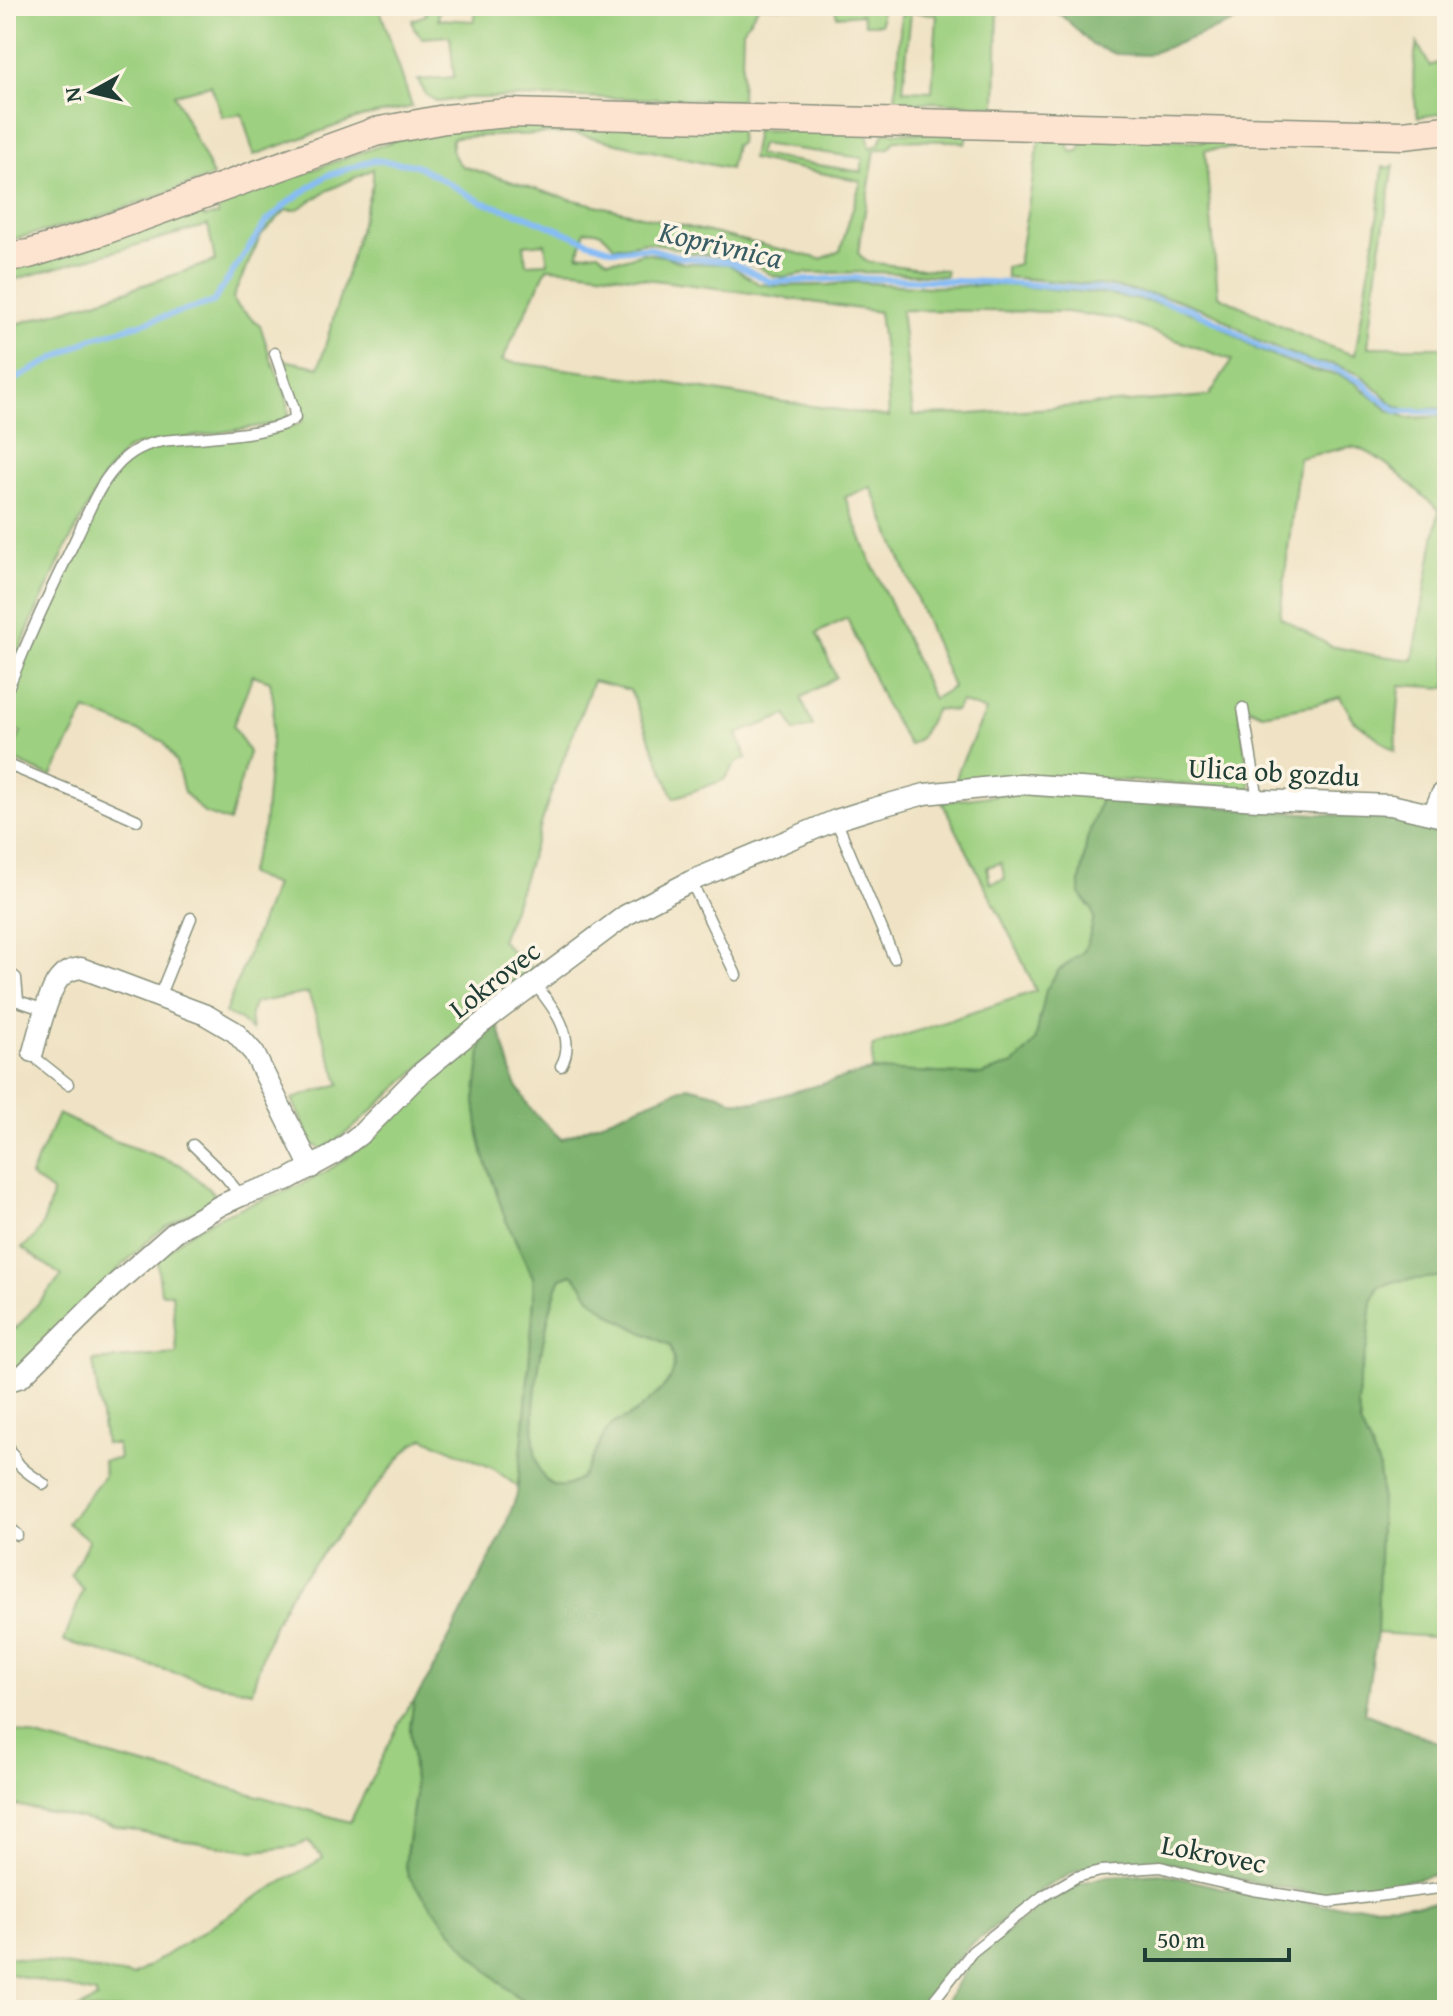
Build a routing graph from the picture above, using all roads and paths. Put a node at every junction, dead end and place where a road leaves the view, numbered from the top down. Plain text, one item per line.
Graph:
1 (1447, 130) edge
2 (6, 257) edge
3 (275, 353) dead end
4 (6, 692) edge
5 (1243, 708) dead end
6 (6, 764) edge
7 (1096, 787) joint
8 (1447, 789) edge
9 (1258, 800) junction
10 (1440, 816) edge
11 (137, 820) dead end
12 (836, 820) junction
13 (691, 881) junction
14 (191, 918) dead end
15 (894, 958) dead end
16 (6, 970) edge
17 (736, 975) dead end
18 (534, 983) junction
19 (159, 997) junction
20 (45, 1010) junction
21 (33, 1052) joint
22 (561, 1066) dead end
23 (68, 1084) dead end
24 (193, 1145) dead end
25 (311, 1168) junction
26 (241, 1196) junction
27 (6, 1382) edge
28 (6, 1441) edge
29 (44, 1484) dead end
30 (6, 1525) edge
31 (17, 1535) dead end
32 (1447, 1887) edge
33 (926, 2010) edge

1 - 2 street
3 - 4 lane
5 - 9 lane
6 - 11 lane
7 - 9 street, Ulica ob gozdu
7 - 12 street, Lokrovec
8 - 10 street
9 - 10 street, Ulica ob gozdu
12 - 13 street, Lokrovec
12 - 15 lane
13 - 17 lane
13 - 18 street, Lokrovec
14 - 19 lane
16 - 20 lane
18 - 22 lane
18 - 25 street, Lokrovec
19 - 20 street
19 - 25 street
20 - 21 street
21 - 23 lane
24 - 26 lane
25 - 26 street, Lokrovec
26 - 27 street, Lokrovec
28 - 29 lane
30 - 31 lane
32 - 33 lane, Lokrovec

